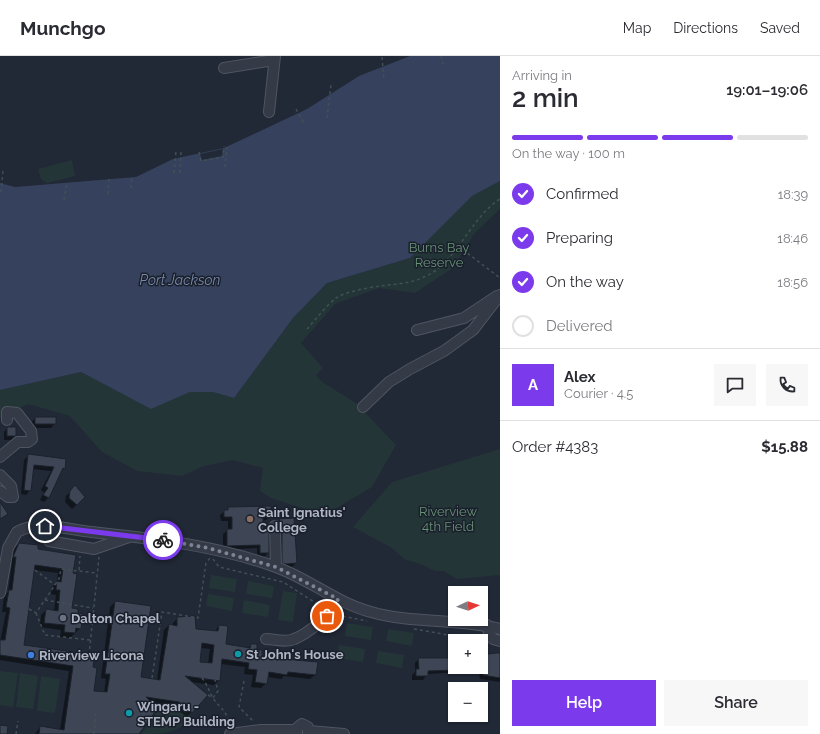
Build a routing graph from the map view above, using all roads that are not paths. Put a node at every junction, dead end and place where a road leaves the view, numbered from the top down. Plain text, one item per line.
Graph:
1 (274, 58) edge
2 (224, 68) dead end
3 (269, 112) dead end
4 (500, 294) edge
5 (417, 330) dead end
6 (363, 407) dead end
7 (7, 420) dead end
8 (0, 457) edge
9 (0, 475) edge
10 (4, 494) edge
11 (42, 526) junction
12 (275, 526) dead end
13 (133, 536) junction
14 (4, 547) edge
15 (276, 567) junction
16 (1, 587) edge
17 (338, 599) junction
18 (448, 621) edge
19 (488, 625) edge
20 (487, 626) edge
21 (500, 628) edge
22 (266, 639) dead end
23 (500, 641) edge
24 (297, 732) edge
25 (308, 732) edge
26 (230, 734) edge
27 (344, 734) edge

1 - 2 street
1 - 3 street
4 - 5 street
4 - 6 street
7 - 8 street
9 - 10 street
11 - 13 street
11 - 13 street
11 - 14 street
12 - 15 street
13 - 15 street
14 - 16 street
15 - 17 street
17 - 18 street
17 - 22 street
19 - 21 street
20 - 23 street
24 - 25 street
24 - 26 street
25 - 27 street

